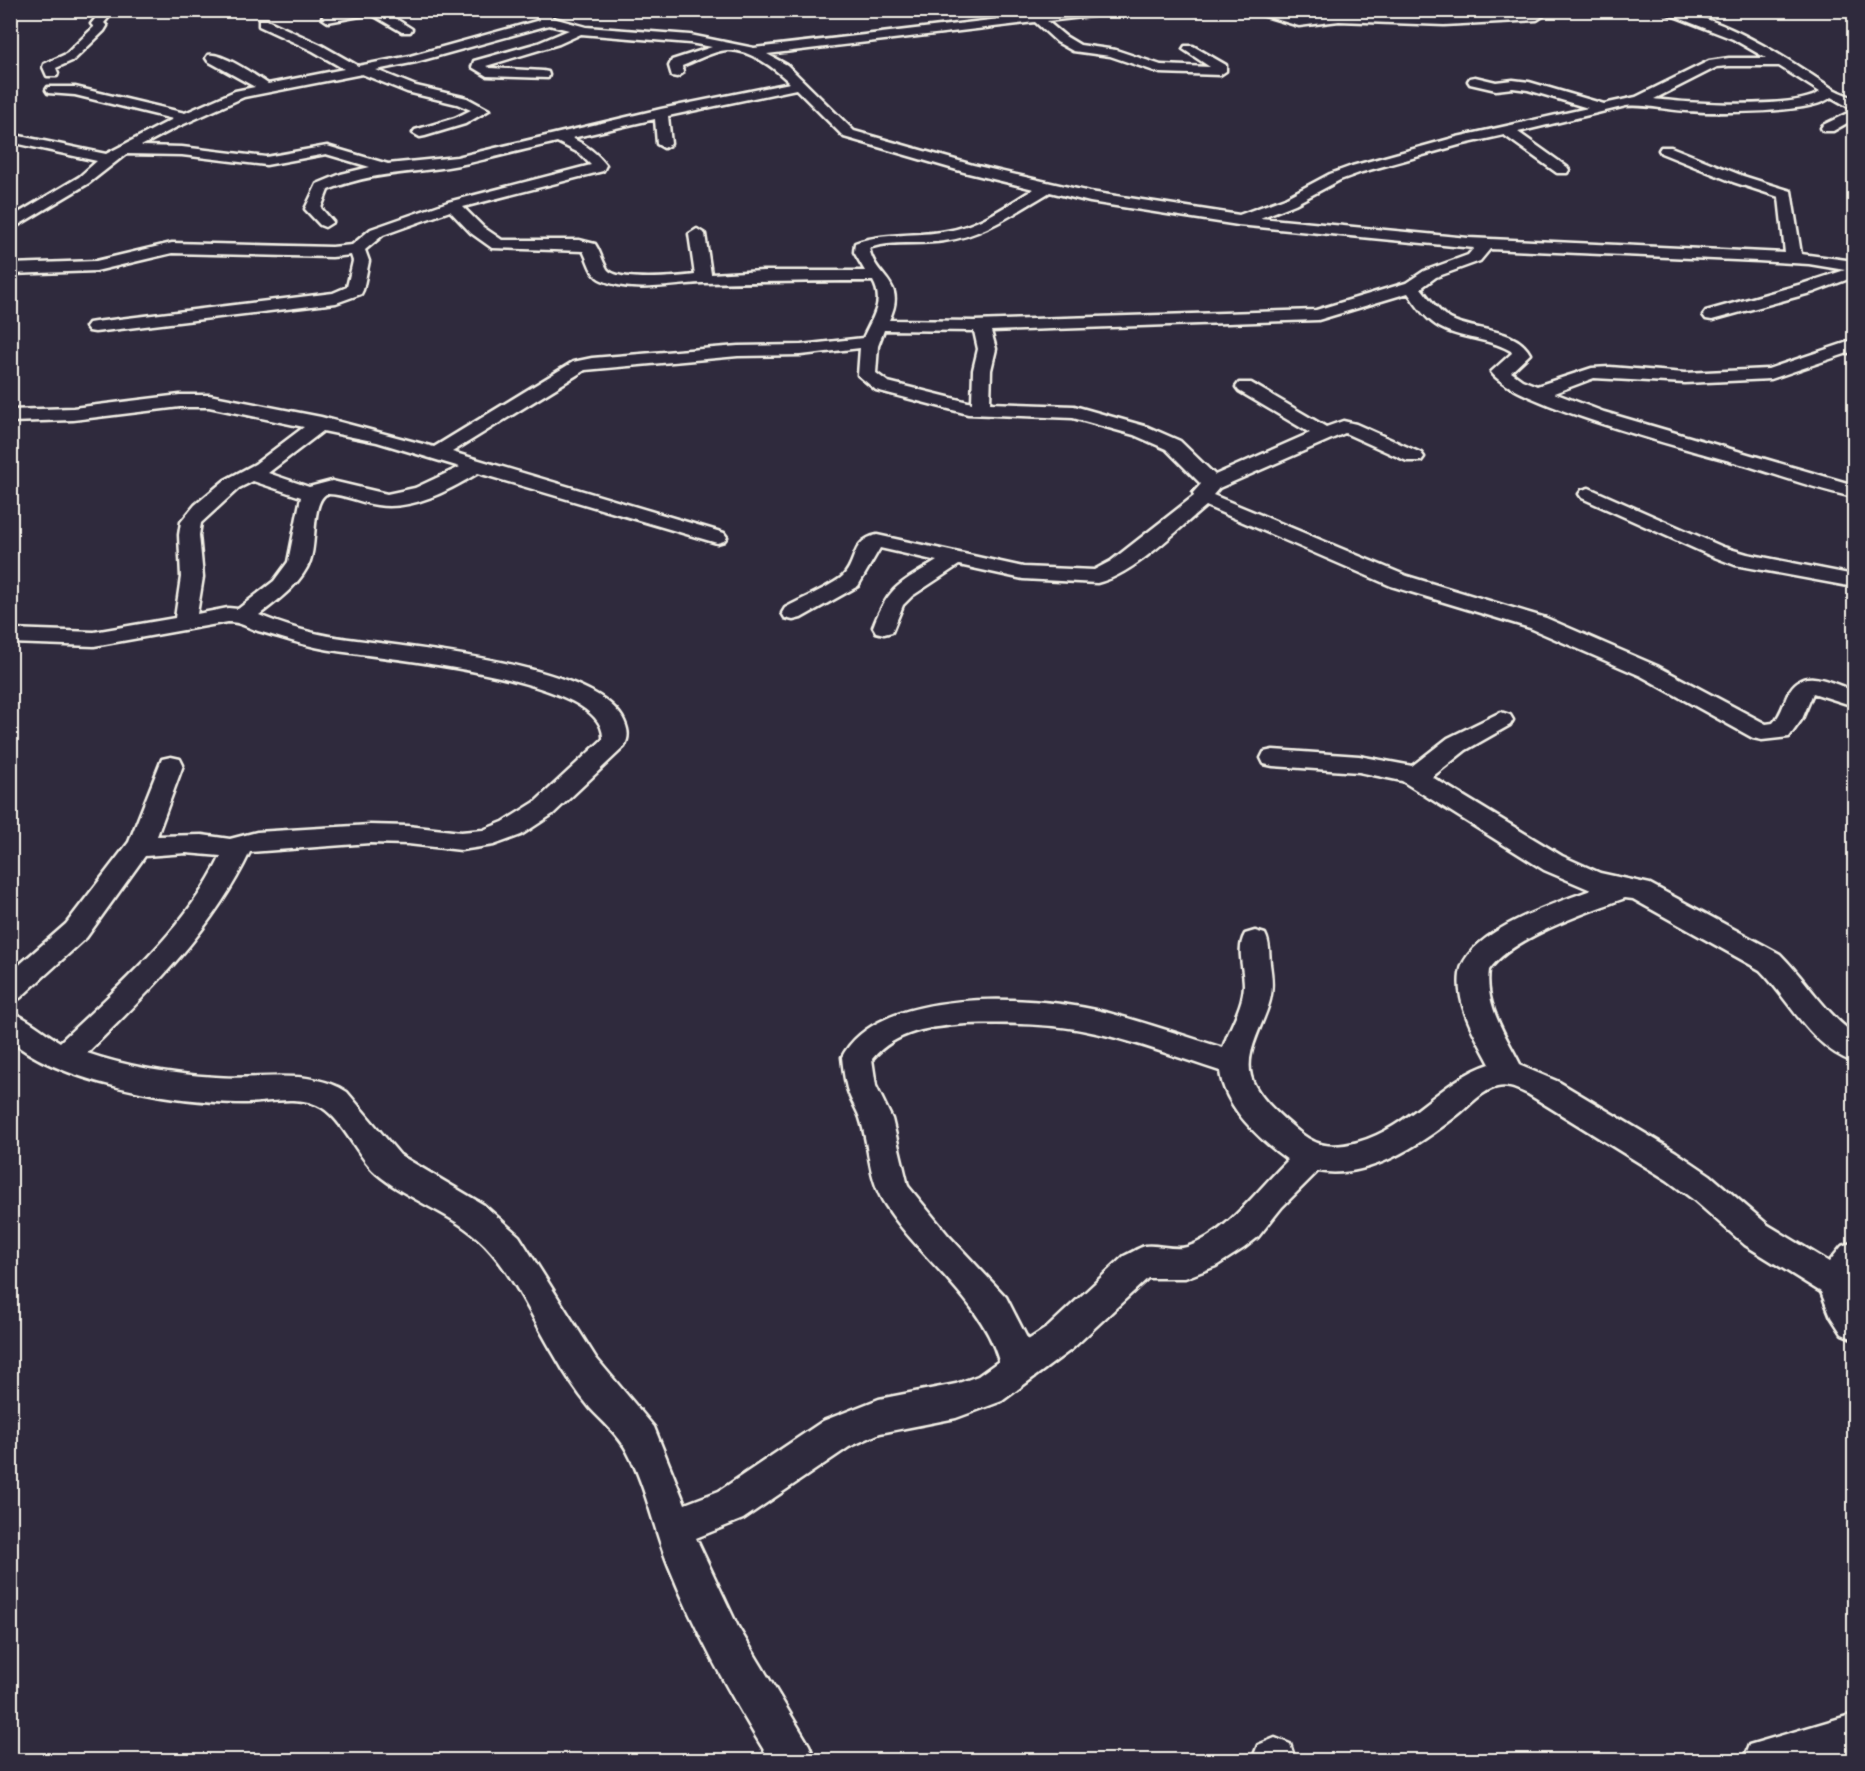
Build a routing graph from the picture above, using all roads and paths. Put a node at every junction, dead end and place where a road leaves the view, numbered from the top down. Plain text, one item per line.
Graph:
1 (109, 10) edge
2 (372, 10) edge
3 (537, 10) edge
4 (1109, 10) edge
5 (1251, 10) edge
6 (1664, 10) edge
7 (1339, 14) edge
8 (1536, 16) dead end
9 (328, 18) dead end
10 (934, 19) dead end
11 (1038, 20) junction
12 (549, 21) junction
13 (263, 23) dead end
14 (406, 29) dead end
15 (579, 30) junction
16 (947, 30) junction
17 (729, 45) junction
18 (1189, 49) dead end
19 (754, 52) junction
20 (212, 58) dead end
21 (1781, 62) junction
22 (361, 71) junction
23 (52, 73) dead end
24 (677, 73) dead end
25 (543, 75) dead end
26 (1476, 81) dead end
27 (799, 85) junction
28 (265, 88) junction
29 (53, 90) dead end
30 (1854, 90) edge
31 (1834, 94) junction
32 (1639, 101) junction
33 (1854, 106) edge
34 (1604, 108) junction
35 (661, 114) junction
36 (1854, 114) edge
37 (187, 118) junction
38 (1828, 128) dead end
39 (1506, 130) junction
40 (420, 133) dead end
41 (559, 137) junction
42 (10, 138) edge
43 (664, 144) dead end
44 (125, 150) junction
45 (1666, 150) dead end
46 (109, 159) junction
47 (388, 168) junction
48 (1562, 170) dead end
49 (1046, 188) junction
50 (453, 205) junction
51 (1238, 220) junction
52 (325, 222) dead end
53 (10, 225) edge
54 (697, 234) dead end
55 (1485, 244) junction
56 (357, 249) junction
57 (1794, 258) junction
58 (1854, 266) edge
59 (10, 269) edge
60 (1854, 272) edge
61 (877, 276) junction
62 (704, 278) junction
63 (1412, 287) junction
64 (1712, 315) dead end
65 (981, 326) junction
66 (95, 327) dead end
67 (874, 334) junction
68 (1854, 345) edge
69 (1245, 387) dead end
70 (1535, 393) junction
71 (981, 409) junction
72 (10, 416) edge
73 (321, 423) junction
74 (1324, 434) junction
75 (436, 454) junction
76 (1414, 457) dead end
77 (476, 466) junction
78 (253, 474) junction
79 (1854, 490) edge
80 (1208, 491) junction
81 (311, 494) junction
82 (1589, 494) dead end
83 (717, 537) dead end
84 (954, 559) junction
85 (1854, 580) edge
86 (794, 613) dead end
87 (243, 616) junction
88 (187, 624) junction
89 (884, 627) dead end
90 (10, 636) edge
91 (1854, 699) edge
92 (1501, 720) dead end
93 (1273, 758) dead end
94 (171, 765) dead end
95 (1415, 777) junction
96 (140, 848) junction
97 (237, 850) junction
98 (1625, 887) junction
99 (1255, 941) dead end
100 (10, 990) edge
101 (10, 1023) edge
102 (1854, 1050) edge
103 (63, 1058) junction
104 (1236, 1064) junction
105 (1511, 1075) junction
106 (1311, 1157) junction
107 (1844, 1270) edge
108 (1854, 1323) edge
109 (1019, 1368) junction
110 (674, 1527) junction
111 (1854, 1735) edge
112 (794, 1761) edge
113 (1764, 1761) edge

1 - 23 street
2 - 9 street
2 - 14 street
3 - 12 street
4 - 11 street
5 - 7 street
6 - 21 street
7 - 8 street
10 - 16 street
11 - 16 street
11 - 18 street
12 - 15 street
12 - 22 street
13 - 22 street
15 - 17 street
15 - 25 street
16 - 19 street
17 - 19 street
17 - 24 street
19 - 27 street
20 - 28 street
21 - 31 street
21 - 32 street
22 - 28 street
22 - 40 street
26 - 34 street
27 - 35 street
27 - 49 street
28 - 37 street
29 - 37 street
30 - 31 street
31 - 32 street
31 - 33 street
32 - 34 street
34 - 39 street
35 - 41 street
35 - 43 street
36 - 38 street
37 - 44 street
39 - 48 street
39 - 51 street
41 - 47 street
41 - 50 street
42 - 46 street
44 - 46 street
44 - 47 street
45 - 57 street
46 - 53 street
47 - 52 street
49 - 51 street
49 - 61 street
50 - 56 street
50 - 62 street
51 - 55 street
54 - 62 street
55 - 57 street
55 - 63 street
56 - 59 street
56 - 66 street
57 - 58 street
60 - 64 street
61 - 62 street
61 - 67 street
63 - 65 street
63 - 70 street
65 - 67 street
65 - 71 street
67 - 71 street
67 - 75 street
68 - 70 street
69 - 74 street
70 - 79 street
71 - 80 street
72 - 73 street
73 - 75 street
73 - 78 street
74 - 76 street
74 - 80 street
75 - 77 street
77 - 81 street
77 - 83 street
78 - 81 street
78 - 88 street
80 - 84 street
80 - 91 street
81 - 87 street
82 - 85 street
84 - 86 street
84 - 89 street
87 - 88 street
87 - 97 street
88 - 90 street
92 - 95 street
93 - 95 street
94 - 96 street
95 - 98 street
96 - 97 street
96 - 100 street
97 - 103 street
98 - 102 street
98 - 105 street
99 - 104 street
101 - 103 street
103 - 110 street
104 - 106 street
104 - 109 street
105 - 106 street
105 - 107 street
106 - 109 street
107 - 108 street
109 - 110 street
110 - 112 street
111 - 113 street

